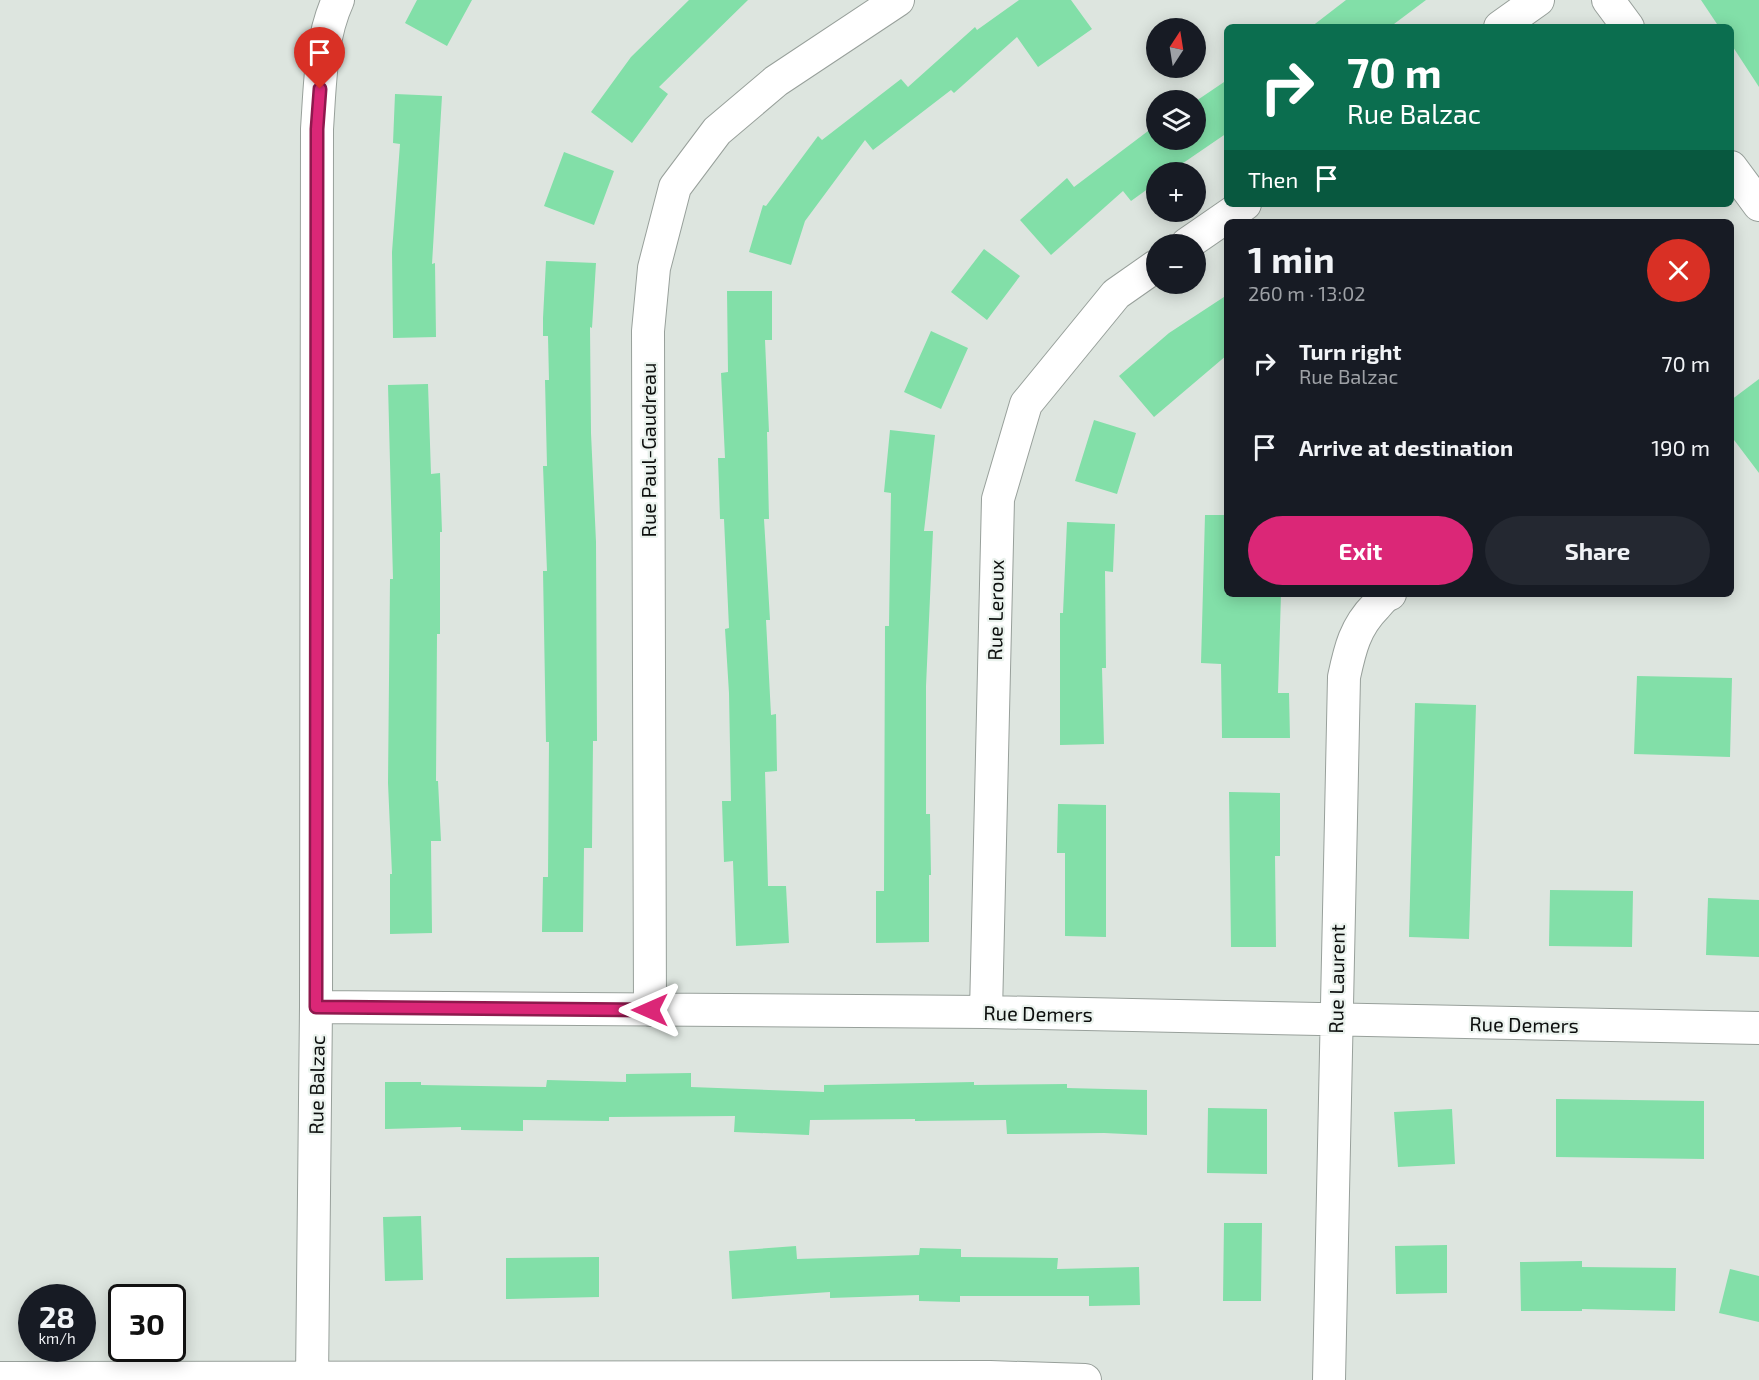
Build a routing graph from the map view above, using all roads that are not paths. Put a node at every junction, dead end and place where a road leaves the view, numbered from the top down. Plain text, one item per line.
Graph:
1 (338, 0) edge
2 (898, 0) edge
3 (1538, 0) edge
4 (1608, 0) edge
5 (1504, 24) edge
6 (1626, 24) edge
7 (1734, 171) edge
8 (1759, 205) edge
9 (1241, 207) edge
10 (1202, 234) edge
11 (1146, 273) edge
12 (1384, 597) edge
13 (316, 1007) junction
14 (650, 1010) junction
15 (986, 1012) junction
16 (1335, 1020) junction
17 (1759, 1028) edge
18 (0, 1378) edge
19 (648, 1378) edge
20 (990, 1378) edge
21 (312, 1379) edge
22 (1085, 1380) edge
23 (1329, 1380) edge

1 - 13 street, Rue Balzac
2 - 14 street, Rue Paul-Gaudreau
3 - 5 street
4 - 6 street
7 - 8 street
9 - 10 street
11 - 15 street, Rue Leroux
12 - 16 street, Rue Laurent
13 - 14 street, Rue Demers
13 - 21 street, Rue Balzac
14 - 15 street, Rue Demers
15 - 16 street, Rue Demers
16 - 17 street, Rue Demers
16 - 23 street, Rue Laurent
18 - 21 street
19 - 20 street
19 - 21 street
20 - 22 street

